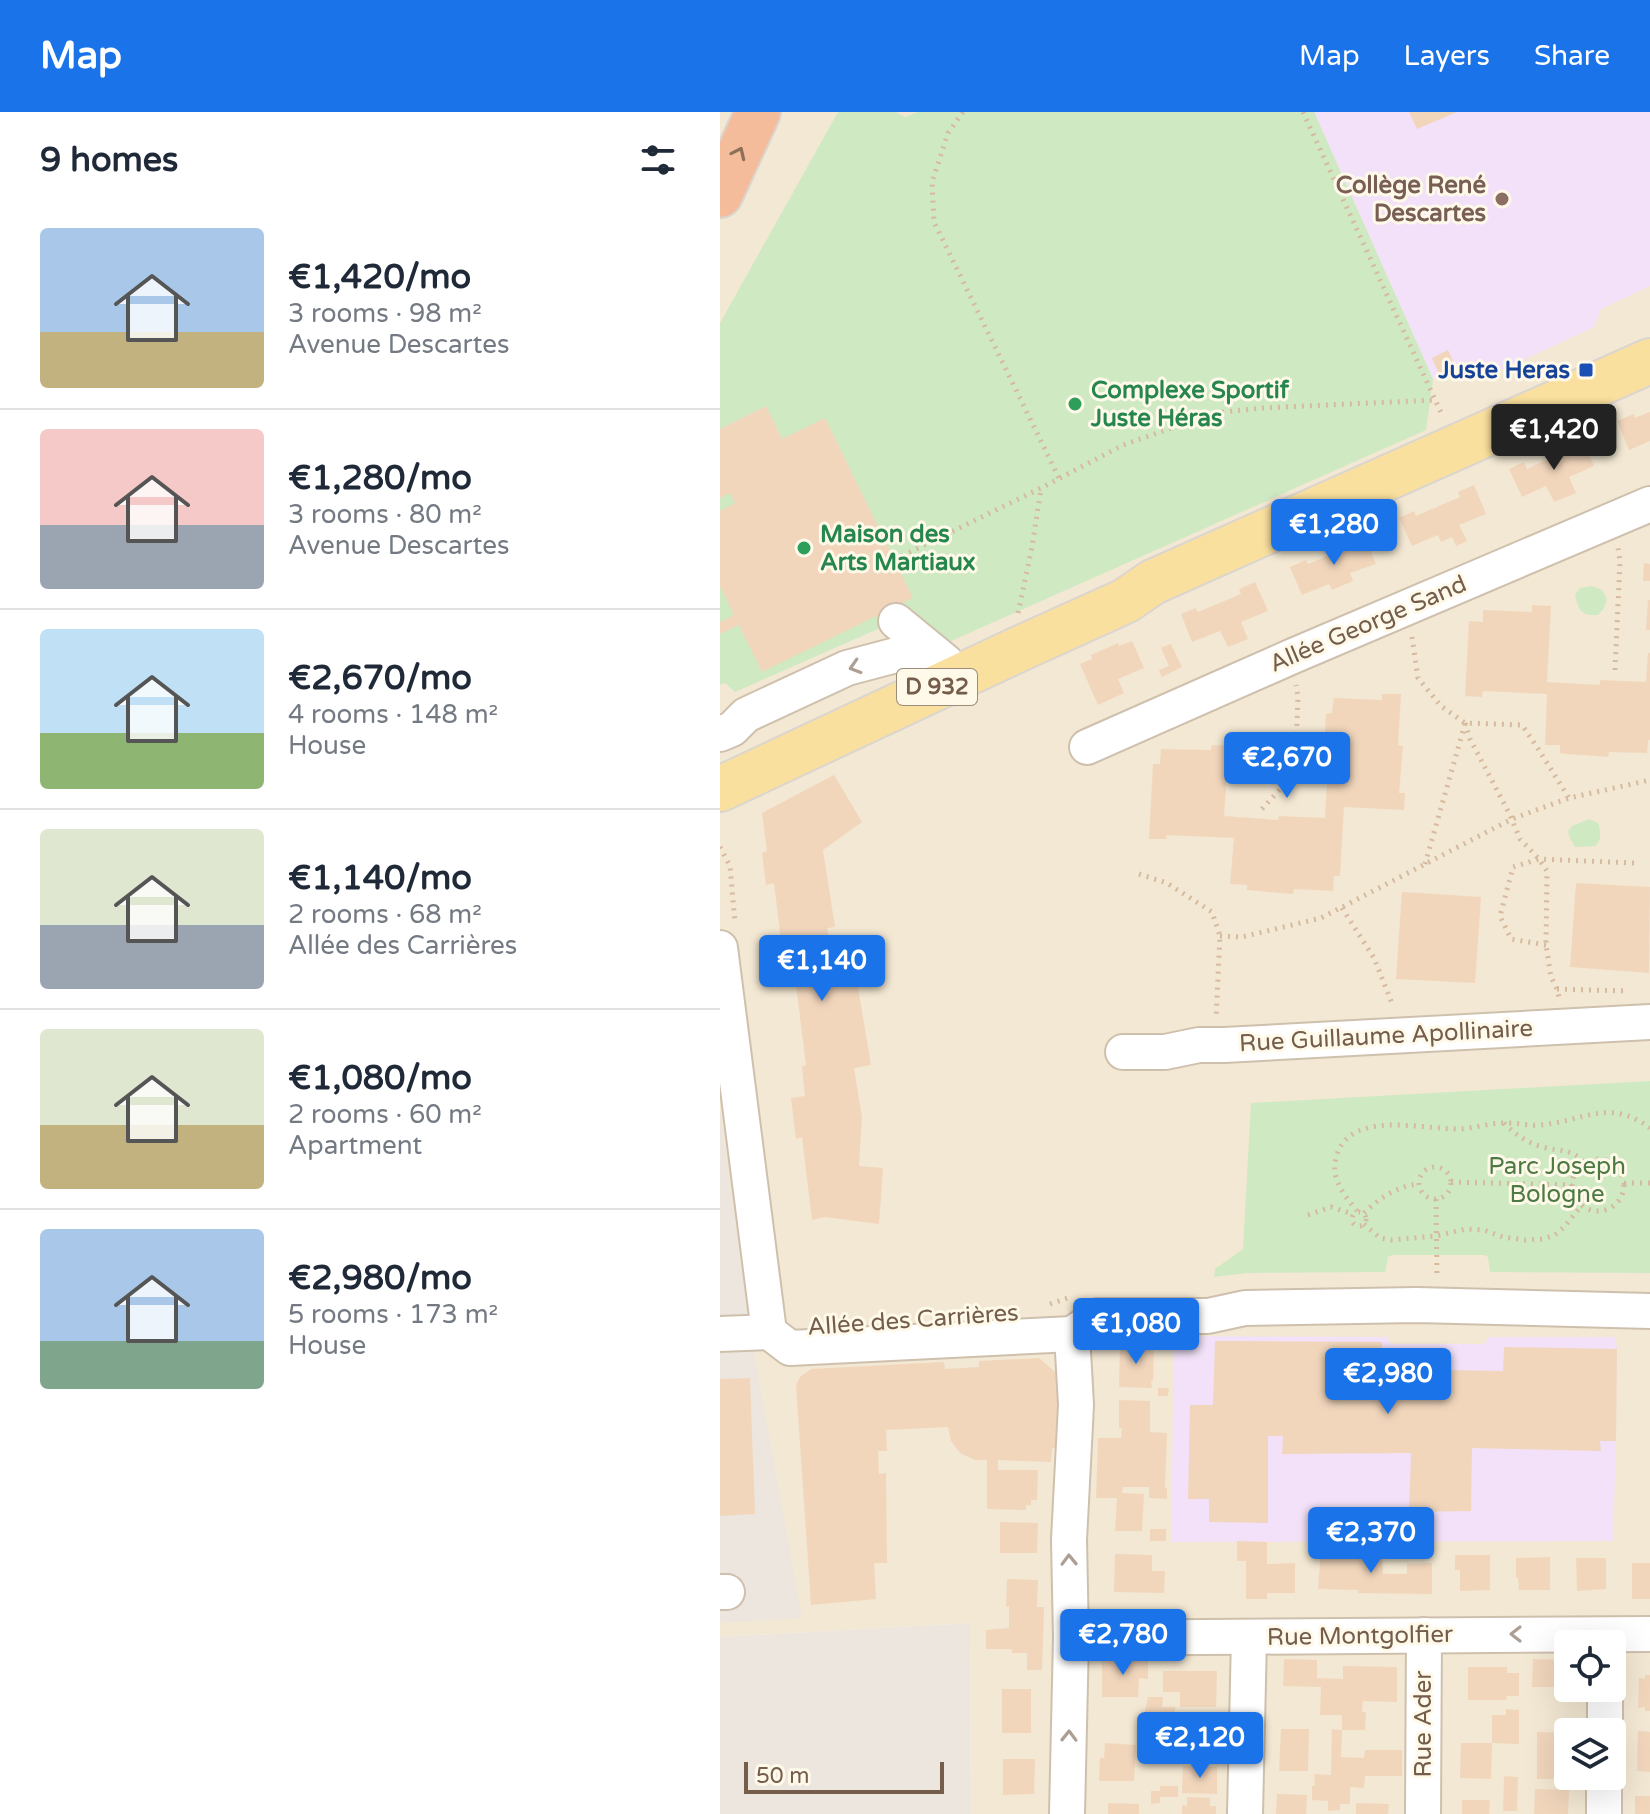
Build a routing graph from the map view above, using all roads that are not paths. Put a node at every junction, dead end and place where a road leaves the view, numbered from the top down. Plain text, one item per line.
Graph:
1 (758, 112) edge
2 (720, 195) edge
3 (1650, 361) edge
4 (1650, 504) edge
5 (1153, 582) junction
6 (896, 621) dead end
7 (937, 666) junction
8 (720, 734) edge
9 (1087, 747) dead end
10 (720, 761) edge
11 (720, 789) edge
12 (728, 937) edge
13 (1650, 1022) edge
14 (1123, 1052) dead end
15 (1650, 1311) edge
16 (769, 1332) junction
17 (720, 1334) edge
18 (1072, 1334) junction
19 (1650, 1634) edge
20 (1424, 1635) junction
21 (1249, 1637) junction
22 (1626, 1637) edge
23 (1071, 1638) junction
24 (1554, 1638) edge
25 (1604, 1790) edge
26 (1067, 1814) edge
27 (1245, 1814) edge
28 (1423, 1814) edge
29 (1604, 1814) edge

2 -> 1 highway
3 - 5 main road, D 932
4 - 9 street, Allée George Sand
5 - 7 main road, D 932
5 - 11 main road, D 932
6 - 7 street
7 -> 8 street
7 - 10 main road, D 932
12 - 16 street
13 - 14 street, Rue Guillaume Apollinaire
15 - 18 street
16 - 17 street
16 - 18 street, Allée des Carrières
23 -> 18 street
19 - 22 street, Rue Montgolfier
20 - 21 street, Rue Montgolfier
24 -> 20 street, Rue Montgolfier
20 - 28 street, Rue Ader
21 - 23 street, Rue Montgolfier
21 - 27 street
26 -> 23 street
25 - 29 street

